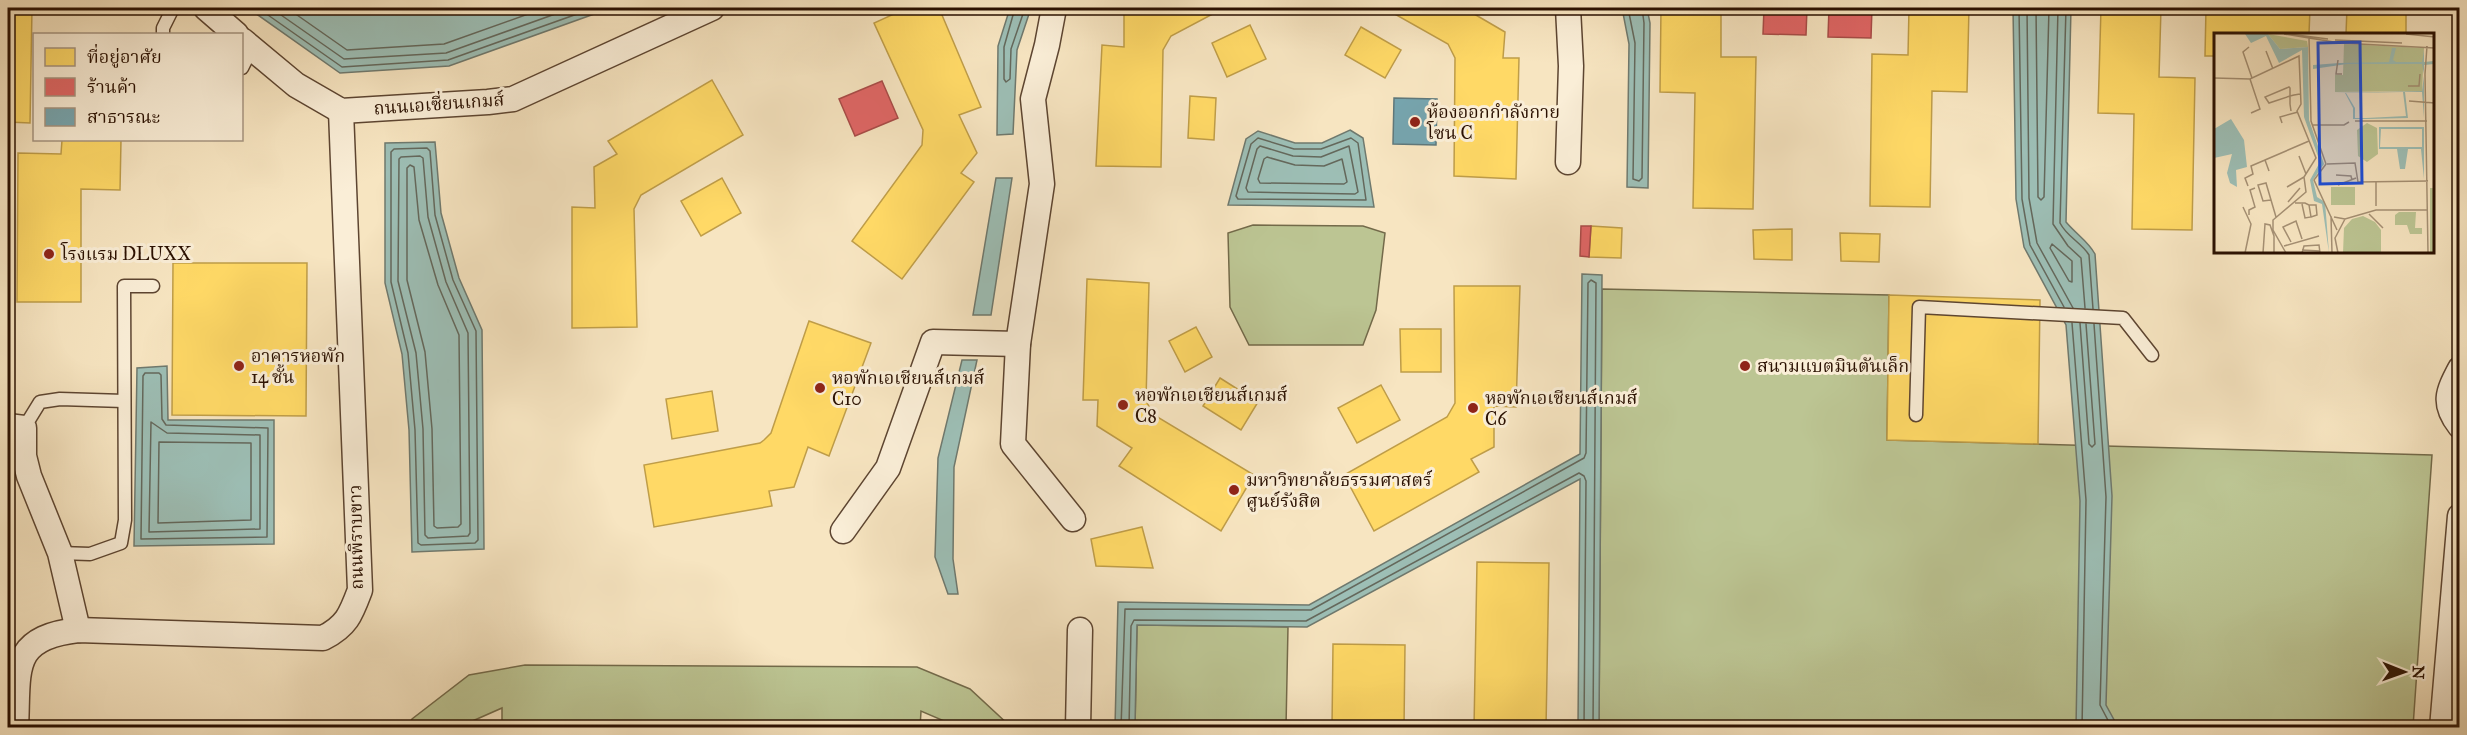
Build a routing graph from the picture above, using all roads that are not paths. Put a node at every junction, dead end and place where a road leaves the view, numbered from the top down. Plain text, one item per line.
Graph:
1 (173, 8) edge
2 (206, 8) edge
3 (712, 8) edge
4 (1054, 8) edge
5 (1568, 8) edge
6 (163, 33) edge
7 (229, 33) edge
8 (243, 48) edge
9 (341, 111) junction
10 (1568, 162) dead end
11 (153, 286) dead end
12 (1018, 345) junction
13 (2152, 355) dead end
14 (2460, 369) edge
15 (124, 401) junction
16 (1916, 415) dead end
17 (2460, 426) edge
18 (16, 427) edge
19 (2460, 516) edge
20 (1073, 519) dead end
21 (843, 531) dead end
22 (60, 553) junction
23 (78, 630) junction
24 (1080, 630) dead end
25 (16, 728) edge
26 (1078, 728) edge
27 (2442, 728) edge

1 - 6 lane
2 - 7 street
3 - 9 street, ถนนเอเซี่ยนเกมส์
4 - 12 street
5 - 10 street
8 - 9 street
9 - 23 street, ถนนพิราบขาว
11 - 15 lane
12 - 20 street
12 - 21 street
13 - 16 lane
14 - 17 street
15 - 18 lane
15 - 22 lane
18 - 22 street
19 - 27 street
22 - 23 street
23 - 25 street, ถนนพิราบขาว
24 - 26 street

